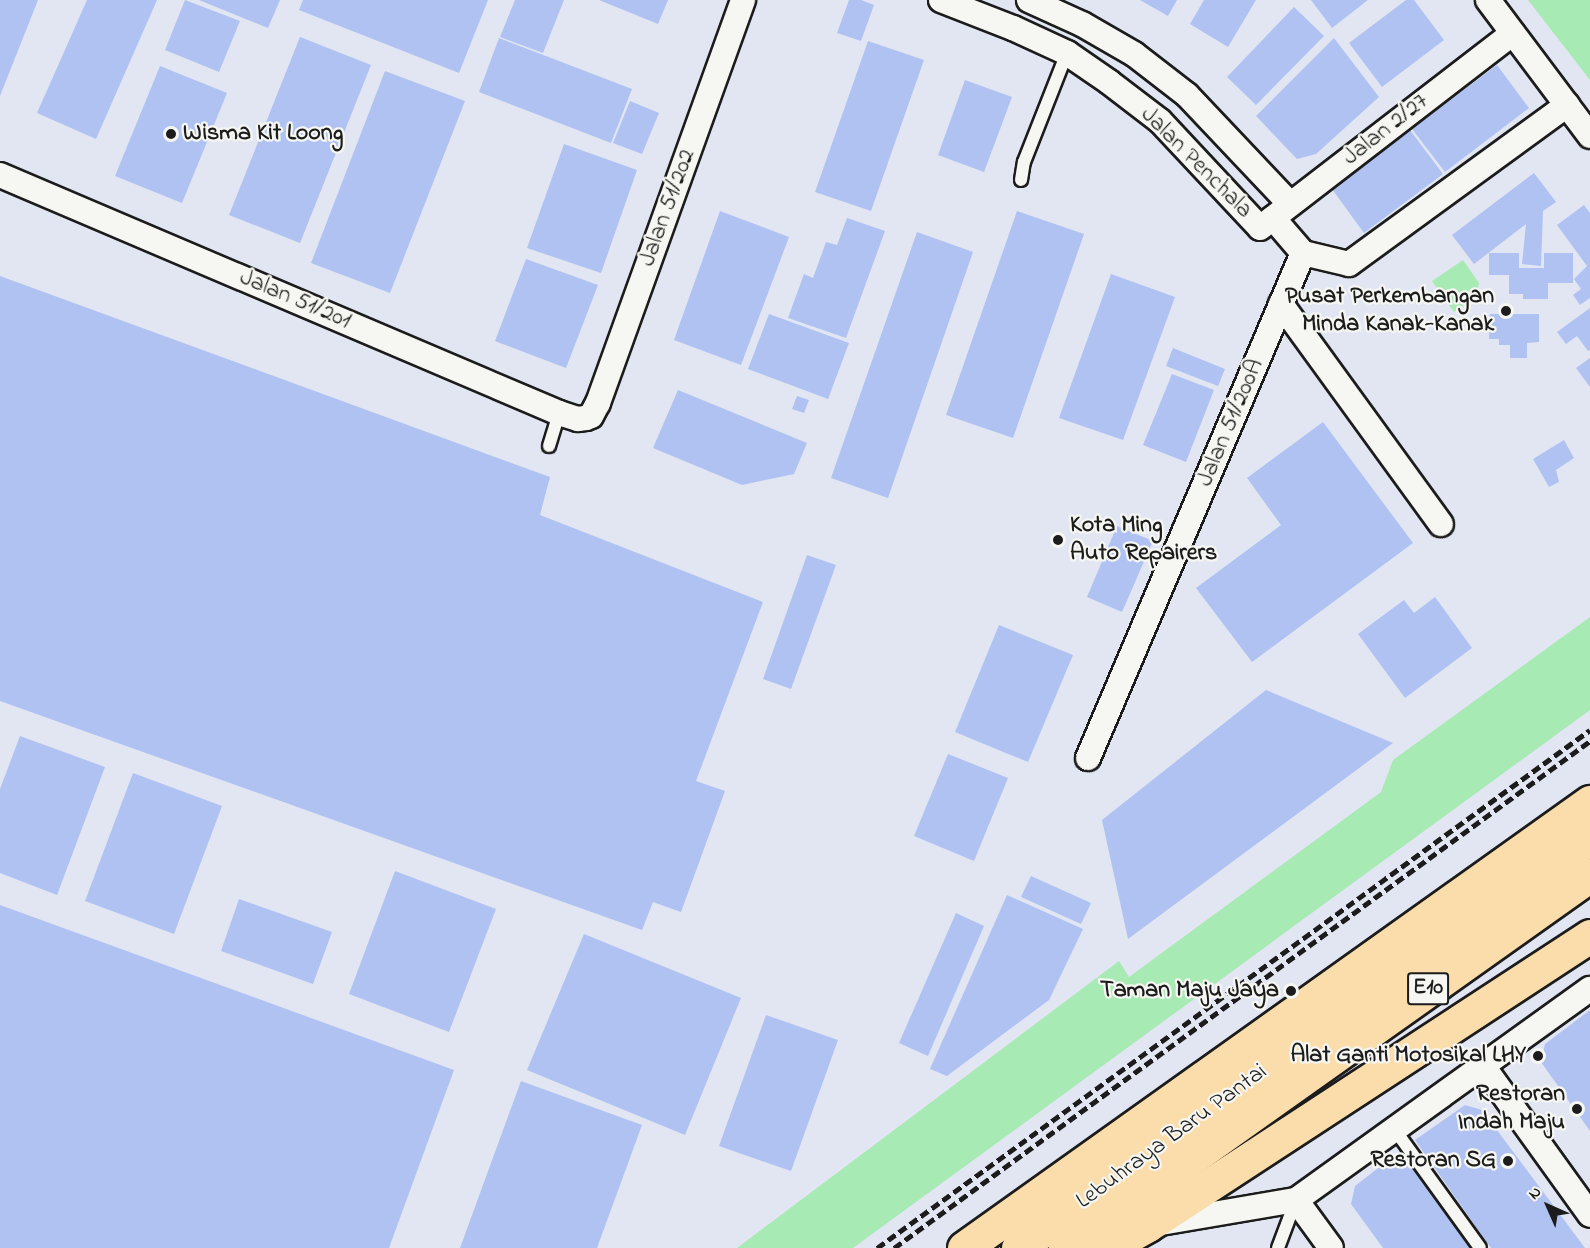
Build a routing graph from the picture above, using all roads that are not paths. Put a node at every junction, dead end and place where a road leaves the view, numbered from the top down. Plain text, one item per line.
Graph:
1 (743, 0) edge
2 (941, 0) edge
3 (1029, 0) edge
4 (1488, 0) edge
5 (1513, 33) junction
6 (1067, 53) junction
7 (1567, 105) junction
8 (1590, 136) edge
9 (0, 175) edge
10 (1022, 180) dead end
11 (1274, 217) junction
12 (1303, 253) junction
13 (1281, 304) junction
14 (560, 412) junction
15 (591, 416) joint
16 (549, 446) dead end
17 (1441, 524) dead end
18 (1088, 758) dead end
19 (1585, 816) edge
20 (1590, 875) edge
21 (1590, 936) edge
22 (1589, 992) edge
23 (1483, 1066) junction
24 (1395, 1130) junction
25 (1296, 1200) junction
26 (1590, 1215) edge
27 (1148, 1225) junction
28 (964, 1248) edge
29 (1018, 1248) edge
30 (1065, 1248) edge
31 (1107, 1248) edge
32 (1278, 1248) edge
33 (1331, 1248) edge
34 (1480, 1248) edge

1 - 15 street, Jalan 51/202
2 - 6 street, Jalan Penchala
3 - 11 street, Jalan Penchala
4 - 5 street
5 - 7 street
5 - 11 street, Jalan 2/27
6 - 10 lane
6 - 11 street, Jalan Penchala
7 - 8 street
7 - 12 street
9 - 14 street, Jalan 51/201
11 - 12 street, Jalan Penchala
12 - 13 street, Jalan 51/200A
13 - 17 street
13 - 18 street, Jalan 51/200A
14 - 15 street, Jalan 51/201
14 - 16 lane
19 - 28 highway
19 - 29 highway, Lebuhraya Baru Pantai / E10
20 - 30 highway, Lebuhraya Baru Pantai / E10
21 - 27 highway
22 - 23 street
23 - 24 street
23 - 26 street
24 - 25 street
24 - 34 lane
25 - 27 street
25 - 32 lane
25 - 33 street
27 - 31 highway

